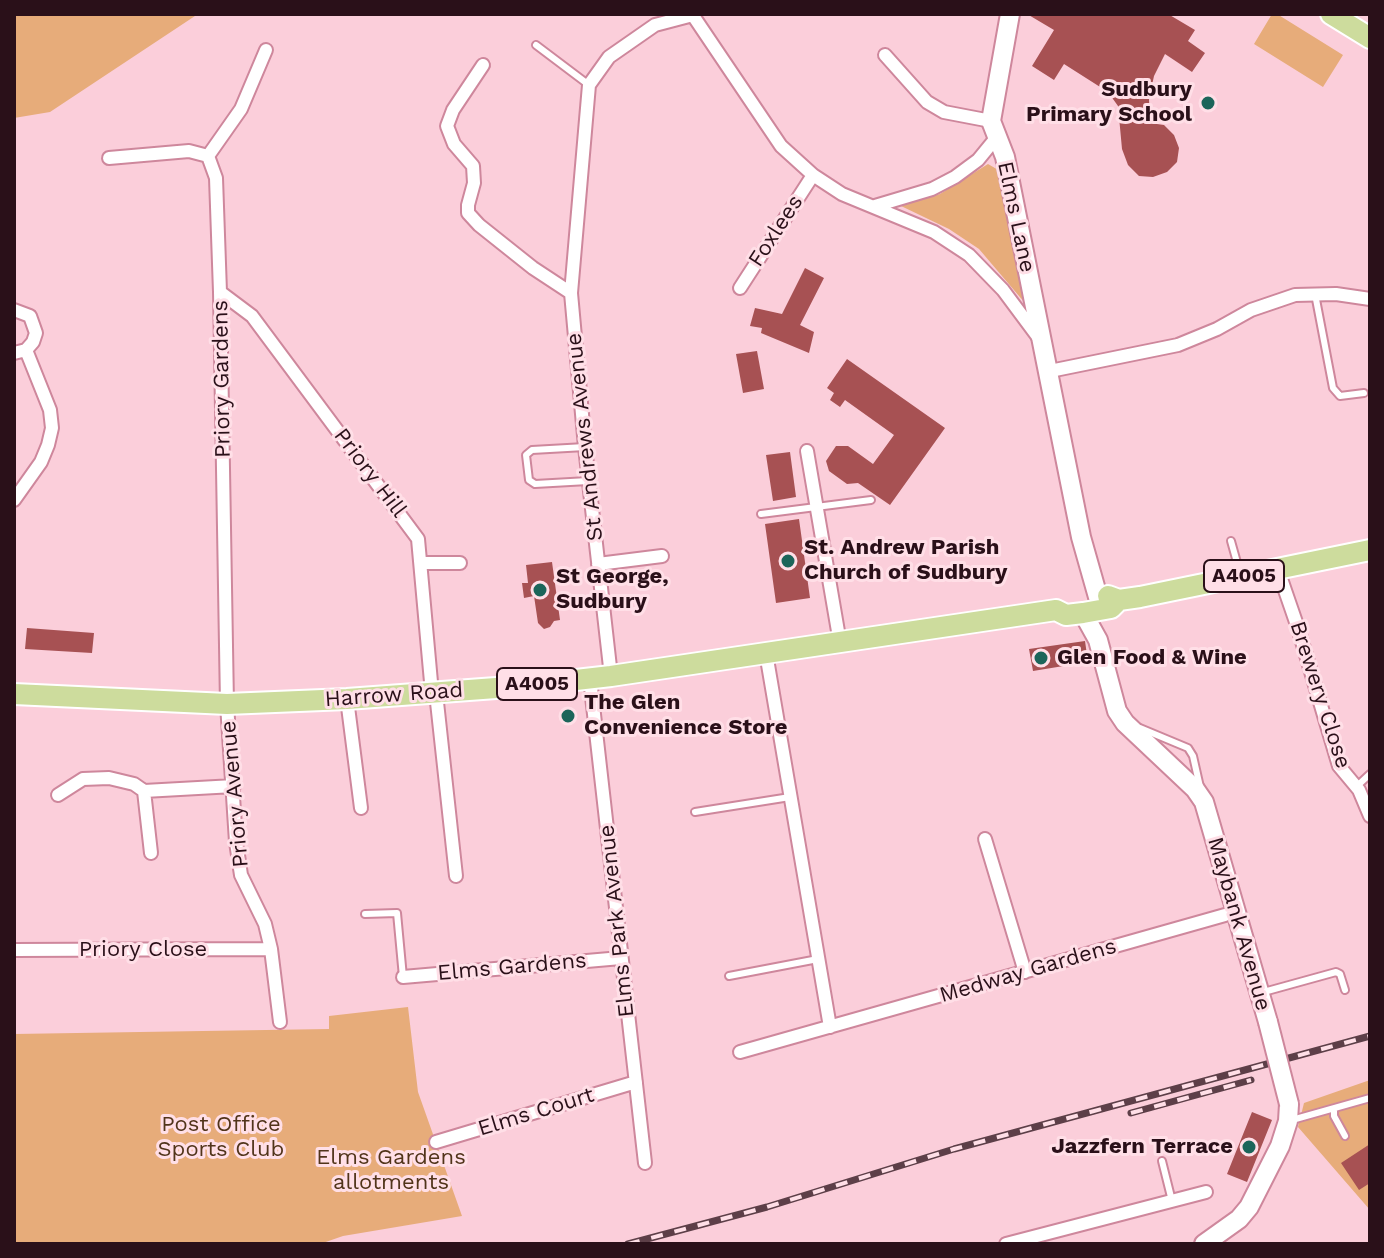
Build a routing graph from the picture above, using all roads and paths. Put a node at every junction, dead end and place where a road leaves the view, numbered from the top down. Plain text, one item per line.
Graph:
1 (1010, 14) edge
2 (1331, 14) edge
3 (692, 15) edge
4 (1370, 38) edge
5 (536, 45) dead end
6 (266, 50) dead end
7 (885, 55) dead end
8 (483, 65) dead end
9 (589, 85) junction
10 (993, 130) junction
11 (208, 156) junction
12 (109, 158) dead end
13 (813, 175) junction
14 (875, 206) junction
15 (740, 288) dead end
16 (220, 292) junction
17 (571, 293) junction
18 (1315, 294) junction
19 (1370, 299) edge
20 (14, 310) edge
21 (1042, 343) junction
22 (20, 351) edge
23 (1050, 371) junction
24 (1364, 393) dead end
25 (585, 447) junction
26 (807, 451) dead end
27 (588, 481) junction
28 (14, 500) edge
29 (871, 500) dead end
30 (817, 508) junction
31 (761, 514) dead end
32 (1231, 541) dead end
33 (1370, 550) edge
34 (662, 556) dead end
35 (421, 563) junction
36 (460, 563) dead end
37 (598, 564) junction
38 (1278, 570) junction
39 (1241, 577) junction
40 (1109, 602) junction
41 (1056, 610) junction
42 (1083, 613) junction
43 (1098, 640) junction
44 (840, 643) junction
45 (766, 653) junction
46 (600, 678) junction
47 (434, 693) junction
48 (14, 694) edge
49 (347, 699) junction
50 (227, 704) junction
51 (1370, 774) edge
52 (234, 786) junction
53 (1356, 787) junction
54 (144, 791) junction
55 (58, 795) dead end
56 (791, 797) junction
57 (361, 808) dead end
58 (695, 812) dead end
59 (1370, 816) edge
60 (985, 839) dead end
61 (151, 853) dead end
62 (456, 876) dead end
63 (365, 914) dead end
64 (1225, 915) dead end
65 (271, 949) junction
66 (14, 950) edge
67 (621, 958) junction
68 (818, 959) junction
69 (1025, 972) junction
70 (729, 976) dead end
71 (403, 977) joint
72 (1345, 990) dead end
73 (1260, 993) junction
74 (280, 1022) dead end
75 (830, 1027) junction
76 (740, 1052) dead end
77 (636, 1082) junction
78 (1370, 1098) edge
79 (1334, 1110) junction
80 (1288, 1112) junction
81 (1345, 1136) dead end
82 (436, 1142) dead end
83 (1162, 1161) dead end
84 (645, 1163) dead end
85 (1206, 1192) dead end
86 (1172, 1201) junction
87 (1006, 1244) edge
88 (1204, 1244) edge

1 - 10 street
2 - 4 main road
3 - 9 street
3 - 13 street, Elms Lane
5 - 9 lane
6 - 11 street
7 - 10 street
8 - 17 street
9 - 17 street, St Andrews Avenue
10 - 14 street, Elms Lane
10 - 21 street, Elms Lane
11 - 12 street
11 - 16 street, Priory Gardens
13 - 14 street, Elms Lane
13 - 15 street, Foxlees
14 - 21 street, Elms Lane
16 - 35 street, Priory Hill
16 - 50 street, Priory Gardens
17 - 25 street, St Andrews Avenue
18 - 19 street
18 - 23 street
18 - 24 lane
20 - 22 street
21 - 23 street, Elms Lane
22 - 28 street
23 - 40 street, Elms Lane
25 - 27 street, St Andrews Avenue
25 - 27 lane
26 - 30 street
27 - 37 street, St Andrews Avenue
29 - 30 lane
30 - 31 lane
30 - 44 street
32 - 39 lane
33 - 38 main road, Harrow Road / A4005
34 - 37 street
35 - 36 street
35 - 47 street, Priory Hill
37 - 46 street, St Andrews Avenue
38 - 39 main road, Harrow Road / A4005
38 - 53 street, Brewery Close
39 - 40 main road, Harrow Road / A4005
40 - 41 main road, Harrow Road / A4005
40 - 42 main road, Harrow Road / A4005
40 - 43 street
41 - 42 main road, Harrow Road / A4005
41 - 44 main road, Harrow Road / A4005
42 - 43 street, Maybank Avenue
43 - 73 street, Maybank Avenue
44 - 45 main road, Harrow Road / A4005
45 - 46 main road, Harrow Road / A4005
45 - 56 street
46 - 47 main road, Harrow Road / A4005
46 - 67 street, Elms Park Avenue
47 - 49 main road, Harrow Road / A4005
47 - 62 street, Priory Hill
48 - 50 main road, Harrow Road / A4005
49 - 50 main road, Harrow Road / A4005
49 - 57 street
50 - 52 street, Priory Avenue
51 - 53 lane
52 - 54 street
52 - 65 street, Priory Avenue
53 - 59 street, Brewery Close
54 - 55 street
54 - 61 street
56 - 58 lane
56 - 68 street
60 - 69 street
63 - 71 lane
64 - 69 street, Medway Gardens
65 - 66 street, Priory Close
65 - 74 street, Priory Avenue
67 - 71 street, Elms Gardens
67 - 77 street, Elms Park Avenue
68 - 70 lane
68 - 75 street
69 - 75 street, Medway Gardens
72 - 73 lane
73 - 80 street, Maybank Avenue, bridge
75 - 76 street, Medway Gardens
77 - 82 street, Elms Court
77 - 84 street, Elms Park Avenue
78 - 79 lane
79 - 80 lane
79 - 81 lane
80 - 88 street
83 - 86 lane
85 - 86 street
86 - 87 street

